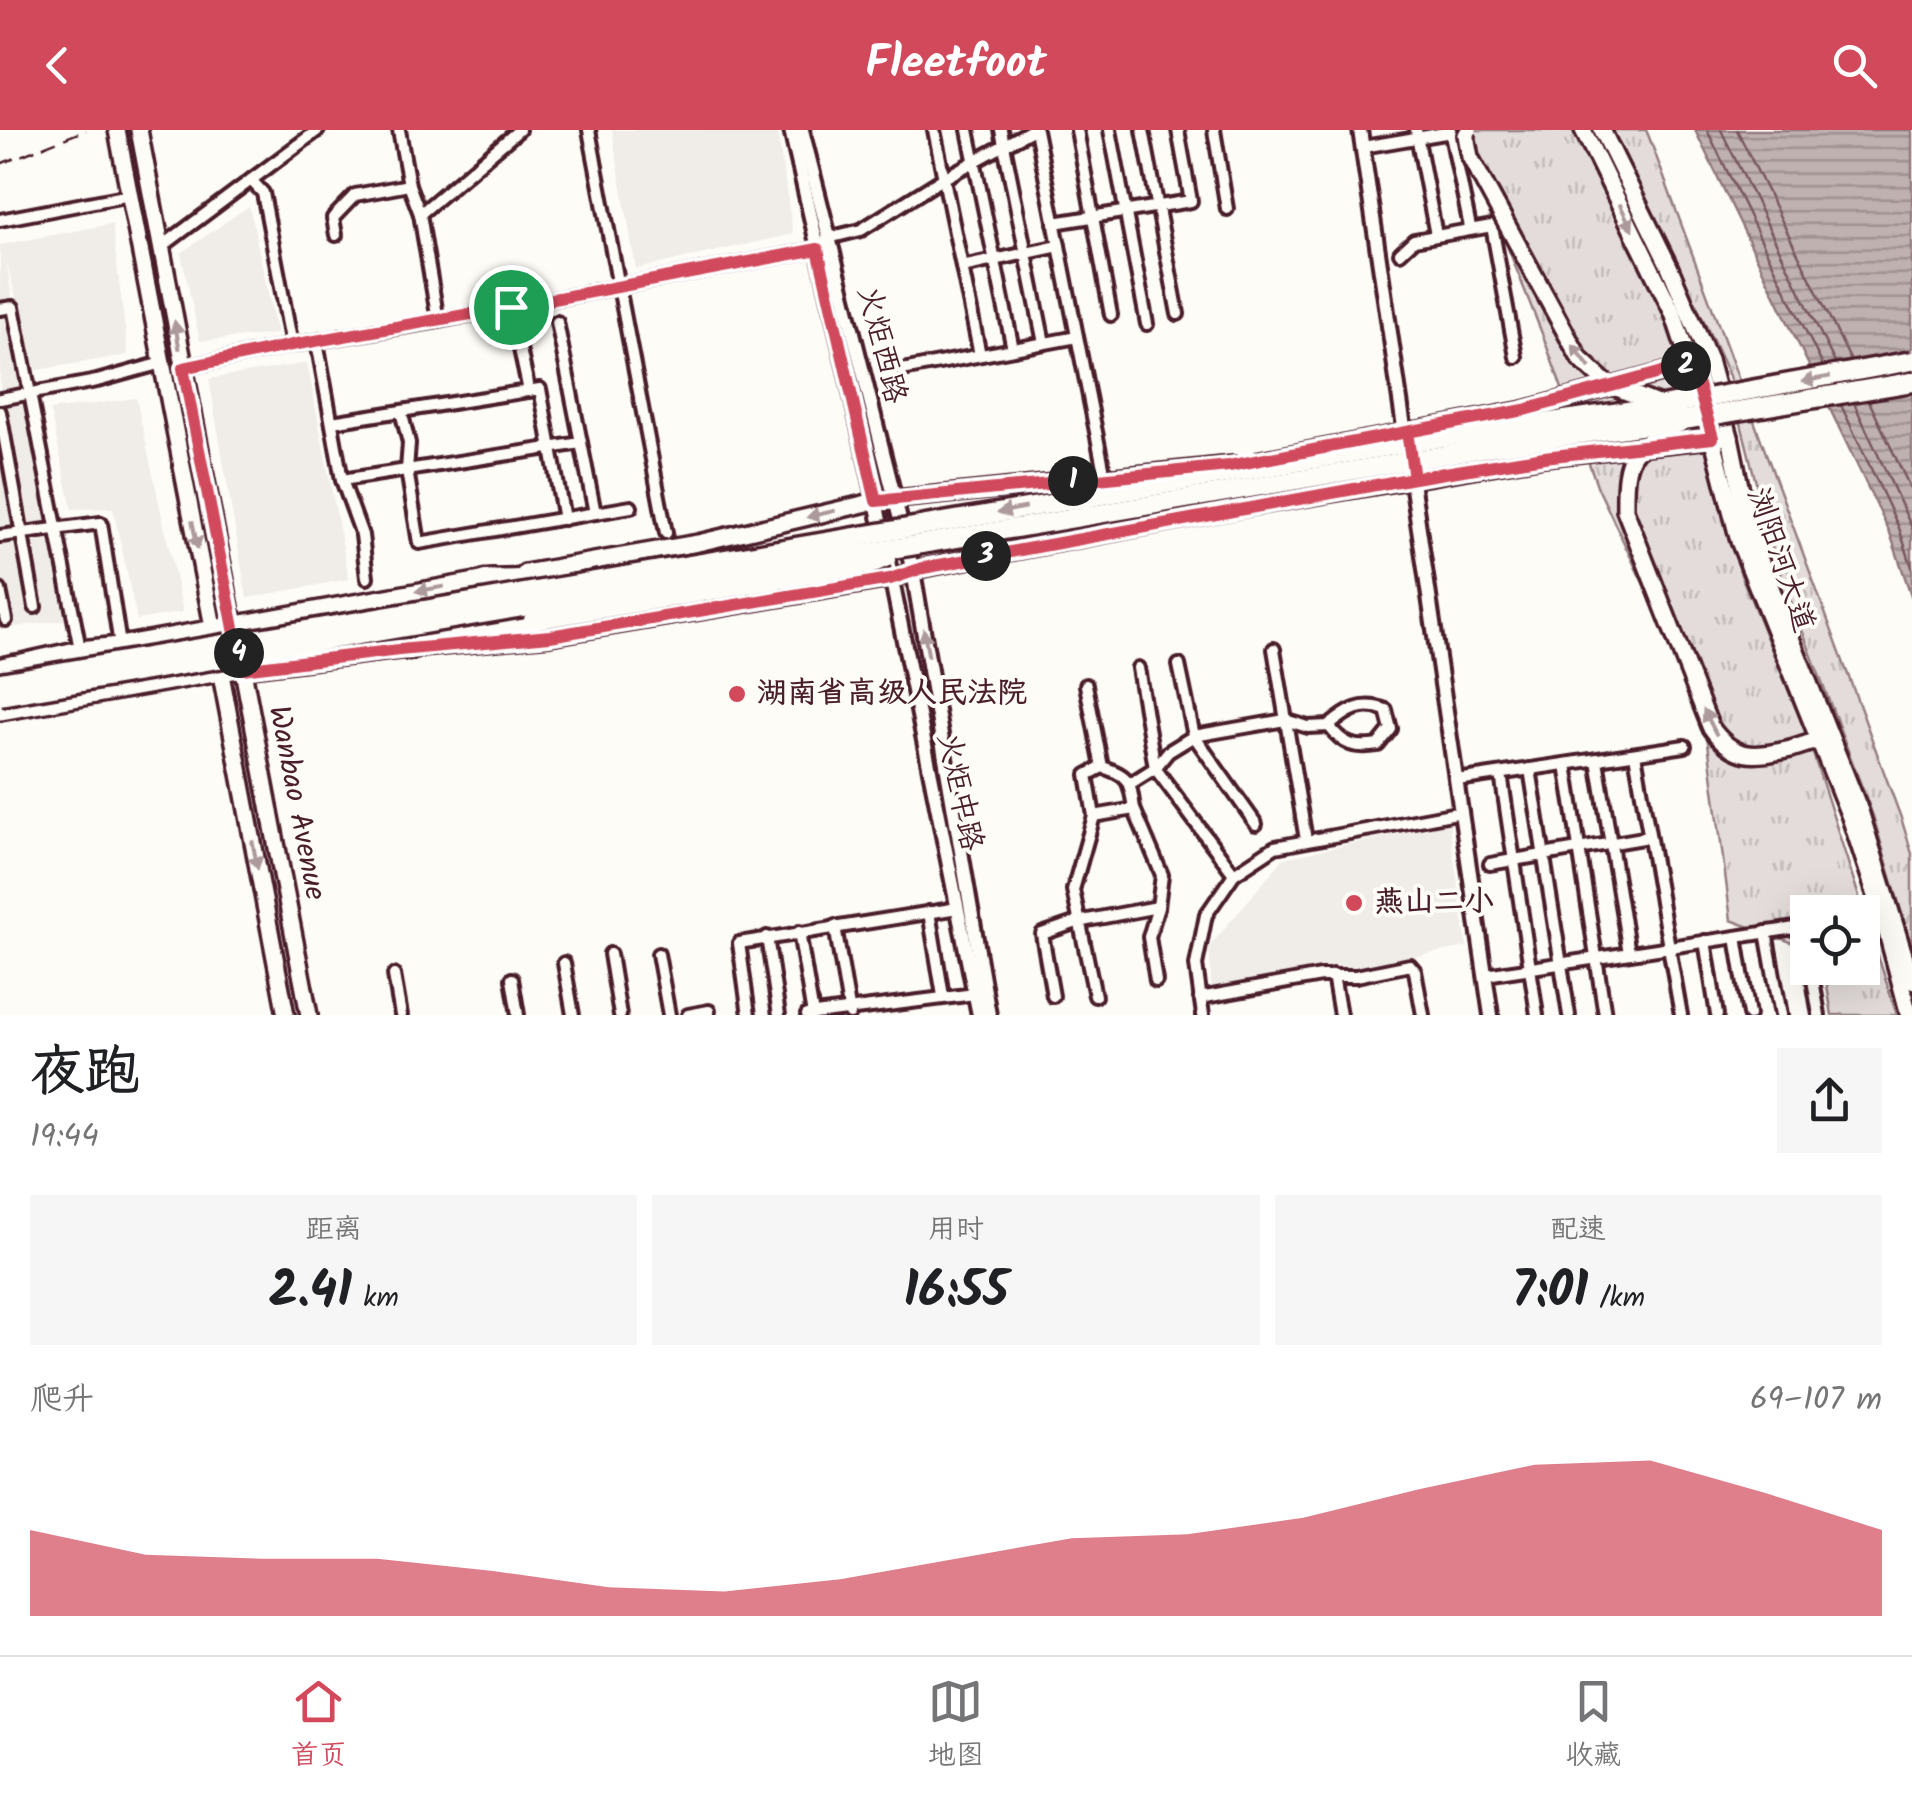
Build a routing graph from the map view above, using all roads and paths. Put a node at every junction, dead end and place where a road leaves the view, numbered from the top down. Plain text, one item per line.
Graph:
1 (117, 130) edge
2 (139, 130) edge
3 (318, 130) edge
4 (399, 130) edge
5 (519, 130) edge
6 (589, 130) edge
7 (791, 130) edge
8 (802, 130) edge
9 (934, 130) edge
10 (968, 130) edge
11 (1001, 130) edge
12 (1034, 130) edge
13 (1077, 130) edge
14 (1110, 130) edge
15 (1144, 130) edge
16 (1186, 130) edge
17 (1214, 130) edge
18 (1360, 130) edge
19 (1469, 130) edge
20 (1583, 130) edge
21 (1602, 130) edge
22 (1178, 131) edge
23 (1450, 131) edge
24 (1416, 134) edge
25 (1004, 145) junction
26 (1363, 147) junction
27 (974, 162) junction
28 (944, 178) junction
29 (251, 180) junction
30 (409, 185) junction
31 (130, 195) junction
32 (1158, 206) junction
33 (1228, 209) dead end
34 (1126, 211) junction
35 (420, 214) junction
36 (1094, 216) junction
37 (0, 220) edge
38 (1054, 223) junction
39 (1470, 228) junction
40 (336, 235) dead end
41 (1436, 235) junction
42 (823, 244) junction
43 (1059, 246) junction
44 (160, 248) junction
45 (1027, 253) junction
46 (1400, 253) dead end
47 (995, 260) junction
48 (962, 267) junction
49 (618, 288) junction
50 (511, 307) junction
51 (0, 309) edge
52 (1178, 314) dead end
53 (1111, 315) dead end
54 (438, 322) junction
55 (557, 322) dead end
56 (1147, 324) dead end
57 (1077, 338) junction
58 (317, 342) junction
59 (1044, 343) junction
60 (292, 345) junction
61 (1013, 349) junction
62 (980, 354) junction
63 (1516, 356) dead end
64 (1912, 361) edge
65 (1700, 362) junction
66 (162, 363) junction
67 (183, 368) junction
68 (902, 370) dead end
69 (1912, 382) edge
70 (528, 391) junction
71 (28, 394) junction
72 (0, 400) edge
73 (1662, 406) junction
74 (401, 411) junction
75 (0, 412) edge
76 (1690, 419) junction
77 (332, 422) junction
78 (1407, 432) junction
79 (1722, 438) junction
80 (581, 443) junction
81 (550, 448) junction
82 (1103, 467) dead end
83 (407, 470) junction
84 (1414, 478) junction
85 (342, 480) junction
86 (894, 499) junction
87 (876, 501) junction
88 (631, 507) dead end
89 (594, 513) junction
90 (564, 518) junction
91 (55, 529) junction
92 (901, 529) junction
93 (22, 532) junction
94 (666, 534) dead end
95 (0, 536) edge
96 (910, 546) junction
97 (913, 571) junction
98 (367, 578) dead end
99 (890, 579) junction
100 (485, 580) junction
101 (0, 590) edge
102 (35, 607) dead end
103 (6, 620) dead end
104 (234, 625) junction
105 (214, 628) junction
106 (120, 645) junction
107 (1274, 648) dead end
108 (80, 649) junction
109 (410, 650) junction
110 (1179, 665) dead end
111 (4, 666) edge
112 (1138, 668) dead end
113 (242, 669) junction
114 (220, 673) junction
115 (0, 682) edge
116 (1086, 685) dead end
117 (0, 696) edge
118 (0, 712) edge
119 (1285, 720) junction
120 (1330, 726) junction
121 (1194, 736) junction
122 (1826, 738) junction
123 (1685, 746) dead end
124 (1635, 754) junction
125 (1597, 760) junction
126 (1566, 764) junction
127 (1102, 767) junction
128 (1155, 768) junction
129 (1530, 770) junction
130 (1501, 774) junction
131 (1457, 780) junction
132 (1130, 784) junction
133 (1134, 809) junction
134 (1462, 812) junction
135 (1094, 816) junction
136 (1256, 824) dead end
137 (1650, 837) junction
138 (1306, 840) junction
139 (1610, 844) junction
140 (1580, 847) junction
141 (1544, 853) junction
142 (1514, 859) junction
143 (1490, 864) dead end
144 (1234, 874) junction
145 (958, 908) junction
146 (1158, 908) junction
147 (929, 912) junction
148 (1882, 914) joint
149 (1077, 922) junction
150 (835, 926) junction
151 (1790, 928) edge
152 (800, 932) junction
153 (1766, 932) junction
154 (767, 937) junction
155 (1736, 937) junction
156 (1705, 941) junction
157 (1670, 947) junction
158 (1629, 953) junction
159 (610, 954) dead end
160 (658, 954) dead end
161 (1598, 958) junction
162 (564, 963) dead end
163 (1562, 963) junction
164 (1530, 968) junction
165 (1486, 974) junction
166 (394, 975) dead end
167 (1333, 975) junction
168 (512, 979) dead end
169 (1156, 981) dead end
170 (1912, 981) edge
171 (1814, 985) edge
172 (975, 994) junction
173 (942, 996) junction
174 (1053, 996) dead end
175 (1095, 996) dead end
176 (1200, 998) junction
177 (709, 1011) dead end
178 (850, 1012) edge
179 (286, 1015) edge
180 (309, 1015) edge
181 (401, 1015) edge
182 (518, 1015) edge
183 (573, 1015) edge
184 (620, 1015) edge
185 (669, 1015) edge
186 (688, 1015) edge
187 (749, 1015) edge
188 (779, 1015) edge
189 (811, 1015) edge
190 (979, 1015) edge
191 (989, 1015) edge
192 (1203, 1015) edge
193 (1340, 1015) edge
194 (1423, 1015) edge
195 (1492, 1015) edge
196 (1537, 1015) edge
197 (1569, 1015) edge
198 (1605, 1015) edge
199 (1681, 1015) edge
200 (1717, 1015) edge
201 (1749, 1015) edge
202 (1781, 1015) edge
203 (1819, 1015) edge
204 (1908, 1015) edge

1 - 31 main road, Wanbao Avenue
2 - 44 main road, Wanbao Avenue
3 - 29 street
4 - 30 street
5 - 35 street
6 - 49 street
7 - 42 street, 火炬西路
8 - 42 street, 火炬西路
9 - 28 street
10 - 27 street
11 - 25 street
12 - 25 street
12 - 38 street
13 - 36 street
14 - 34 street
15 - 32 street
16 - 22 street
17 - 33 street
18 - 26 street
73 -> 19 main road, bridge
20 -> 65 main road, 浏阳河大道
21 - 65 main road, 浏阳河大道
22 - 32 street
23 - 24 street
23 - 39 street
24 - 26 street
24 - 41 street
25 - 27 street
25 - 45 street
26 - 78 street
27 - 28 street
27 - 47 street
28 - 42 street
28 - 48 street
29 - 44 street
29 - 60 street
30 - 35 street
30 - 40 street
31 - 37 street
31 - 66 main road, Wanbao Avenue
32 - 34 street
32 - 52 street
34 - 36 street
34 - 56 street
35 - 54 street
36 - 38 street
36 - 53 street
38 - 43 street
39 - 41 street
39 - 63 street
41 - 46 street
42 - 49 street
42 - 86 street, 火炬西路
42 - 87 street, 火炬西路
43 - 45 street
43 - 57 street
67 -> 44 main road, Wanbao Avenue
45 - 47 street
45 - 59 street
47 - 48 street
47 - 61 street
48 - 62 street
49 - 50 street
49 - 94 street
50 - 54 street
50 - 70 street
51 - 71 street
54 - 58 street
55 - 80 street
57 - 59 street
57 - 82 street
58 - 60 street
58 - 77 street
59 - 61 street
60 - 67 street
61 - 62 street
62 - 68 street
64 -> 73 highway, bridge
65 - 78 main road
65 - 79 main road, 浏阳河大道
66 - 71 street
66 -> 105 main road, Wanbao Avenue
67 - 104 main road, Wanbao Avenue
69 - 76 highway, bridge
70 - 74 street
70 - 81 street
71 - 72 street
71 - 91 street
73 -> 92 highway, bridge
74 - 77 street
74 - 83 street
75 - 93 street
76 - 96 highway, bridge
122 -> 76 main road, bridge
77 - 85 street
78 - 84 street
78 - 86 main road
79 - 84 main road
79 - 122 main road, 浏阳河大道
80 - 81 street
80 - 89 street
81 - 83 street
81 - 90 street
83 - 85 street
83 - 90 street
84 - 97 main road
84 - 131 street
85 - 98 street
86 - 87 main road
86 - 97 street, 火炬西路
87 - 99 street, 火炬西路
87 -> 100 main road
88 - 89 street
89 - 90 street
91 - 93 street
91 - 106 street
91 - 108 street
92 - 100 highway, bridge
92 - 115 highway, bridge
93 - 95 street
93 - 102 street
96 - 109 highway, bridge
96 - 117 highway, bridge
97 - 99 main road
191 -> 97 street, 火炬西路
99 - 109 main road
99 - 145 street, 火炬中路
100 -> 104 main road
101 - 103 street
104 - 105 main road
104 - 113 main road, Wanbao Avenue
105 - 106 main road
105 - 114 main road, Wanbao Avenue
106 - 108 main road
107 - 119 street
108 - 111 main road
109 - 113 main road
110 - 121 street
112 - 128 street
113 - 114 main road
113 - 180 main road, Wanbao Avenue
114 - 118 main road
114 -> 179 main road, Wanbao Avenue
116 - 127 street
119 - 120 street
119 - 121 street
119 - 138 street
120 - 120 street
121 - 128 street
121 - 136 street
122 - 148 main road, 浏阳河大道
122 - 170 main road, 浏阳河大道
123 - 124 street
124 - 125 street
124 - 137 street
125 - 126 street
125 - 139 street
126 - 129 street
126 - 140 street
127 - 132 street
127 - 135 street
128 - 132 street
128 - 144 street
129 - 130 street
129 - 141 street
130 - 131 street
130 - 142 street
131 - 134 street
132 - 133 street
133 - 135 street
133 - 146 street
134 - 138 street
134 - 165 street
135 - 149 street
137 - 139 street
137 - 157 street
138 - 144 street
139 - 140 street
139 - 158 street
140 - 141 street
140 - 161 street
141 - 142 street
141 - 163 street
142 - 143 street
142 - 164 street
144 - 176 street
145 - 147 street
145 - 172 street, 火炬中路
146 - 149 street
146 - 169 street
147 - 150 street
147 - 173 street
148 - 204 main road, 浏阳河大道
149 - 174 street
149 - 175 street
150 - 152 street
150 - 178 street
151 - 153 street
152 - 154 street
152 - 189 street
153 - 155 street
153 - 202 street
154 - 187 street
154 - 188 street
155 - 156 street
155 - 201 street
156 - 157 street
156 - 200 street
157 - 158 street
157 - 199 street
158 - 161 street
159 - 184 street
160 - 185 street
161 - 163 street
161 - 198 street
162 - 183 street
163 - 164 street
163 - 197 street
164 - 165 street
164 - 196 street
165 - 195 street
166 - 181 street
167 - 176 street
167 - 193 street
167 - 194 street
168 - 182 street
171 - 203 street
172 - 173 street
172 - 190 street, 火炬中路
173 - 178 street
176 - 192 street
177 - 186 street
178 - 189 street

